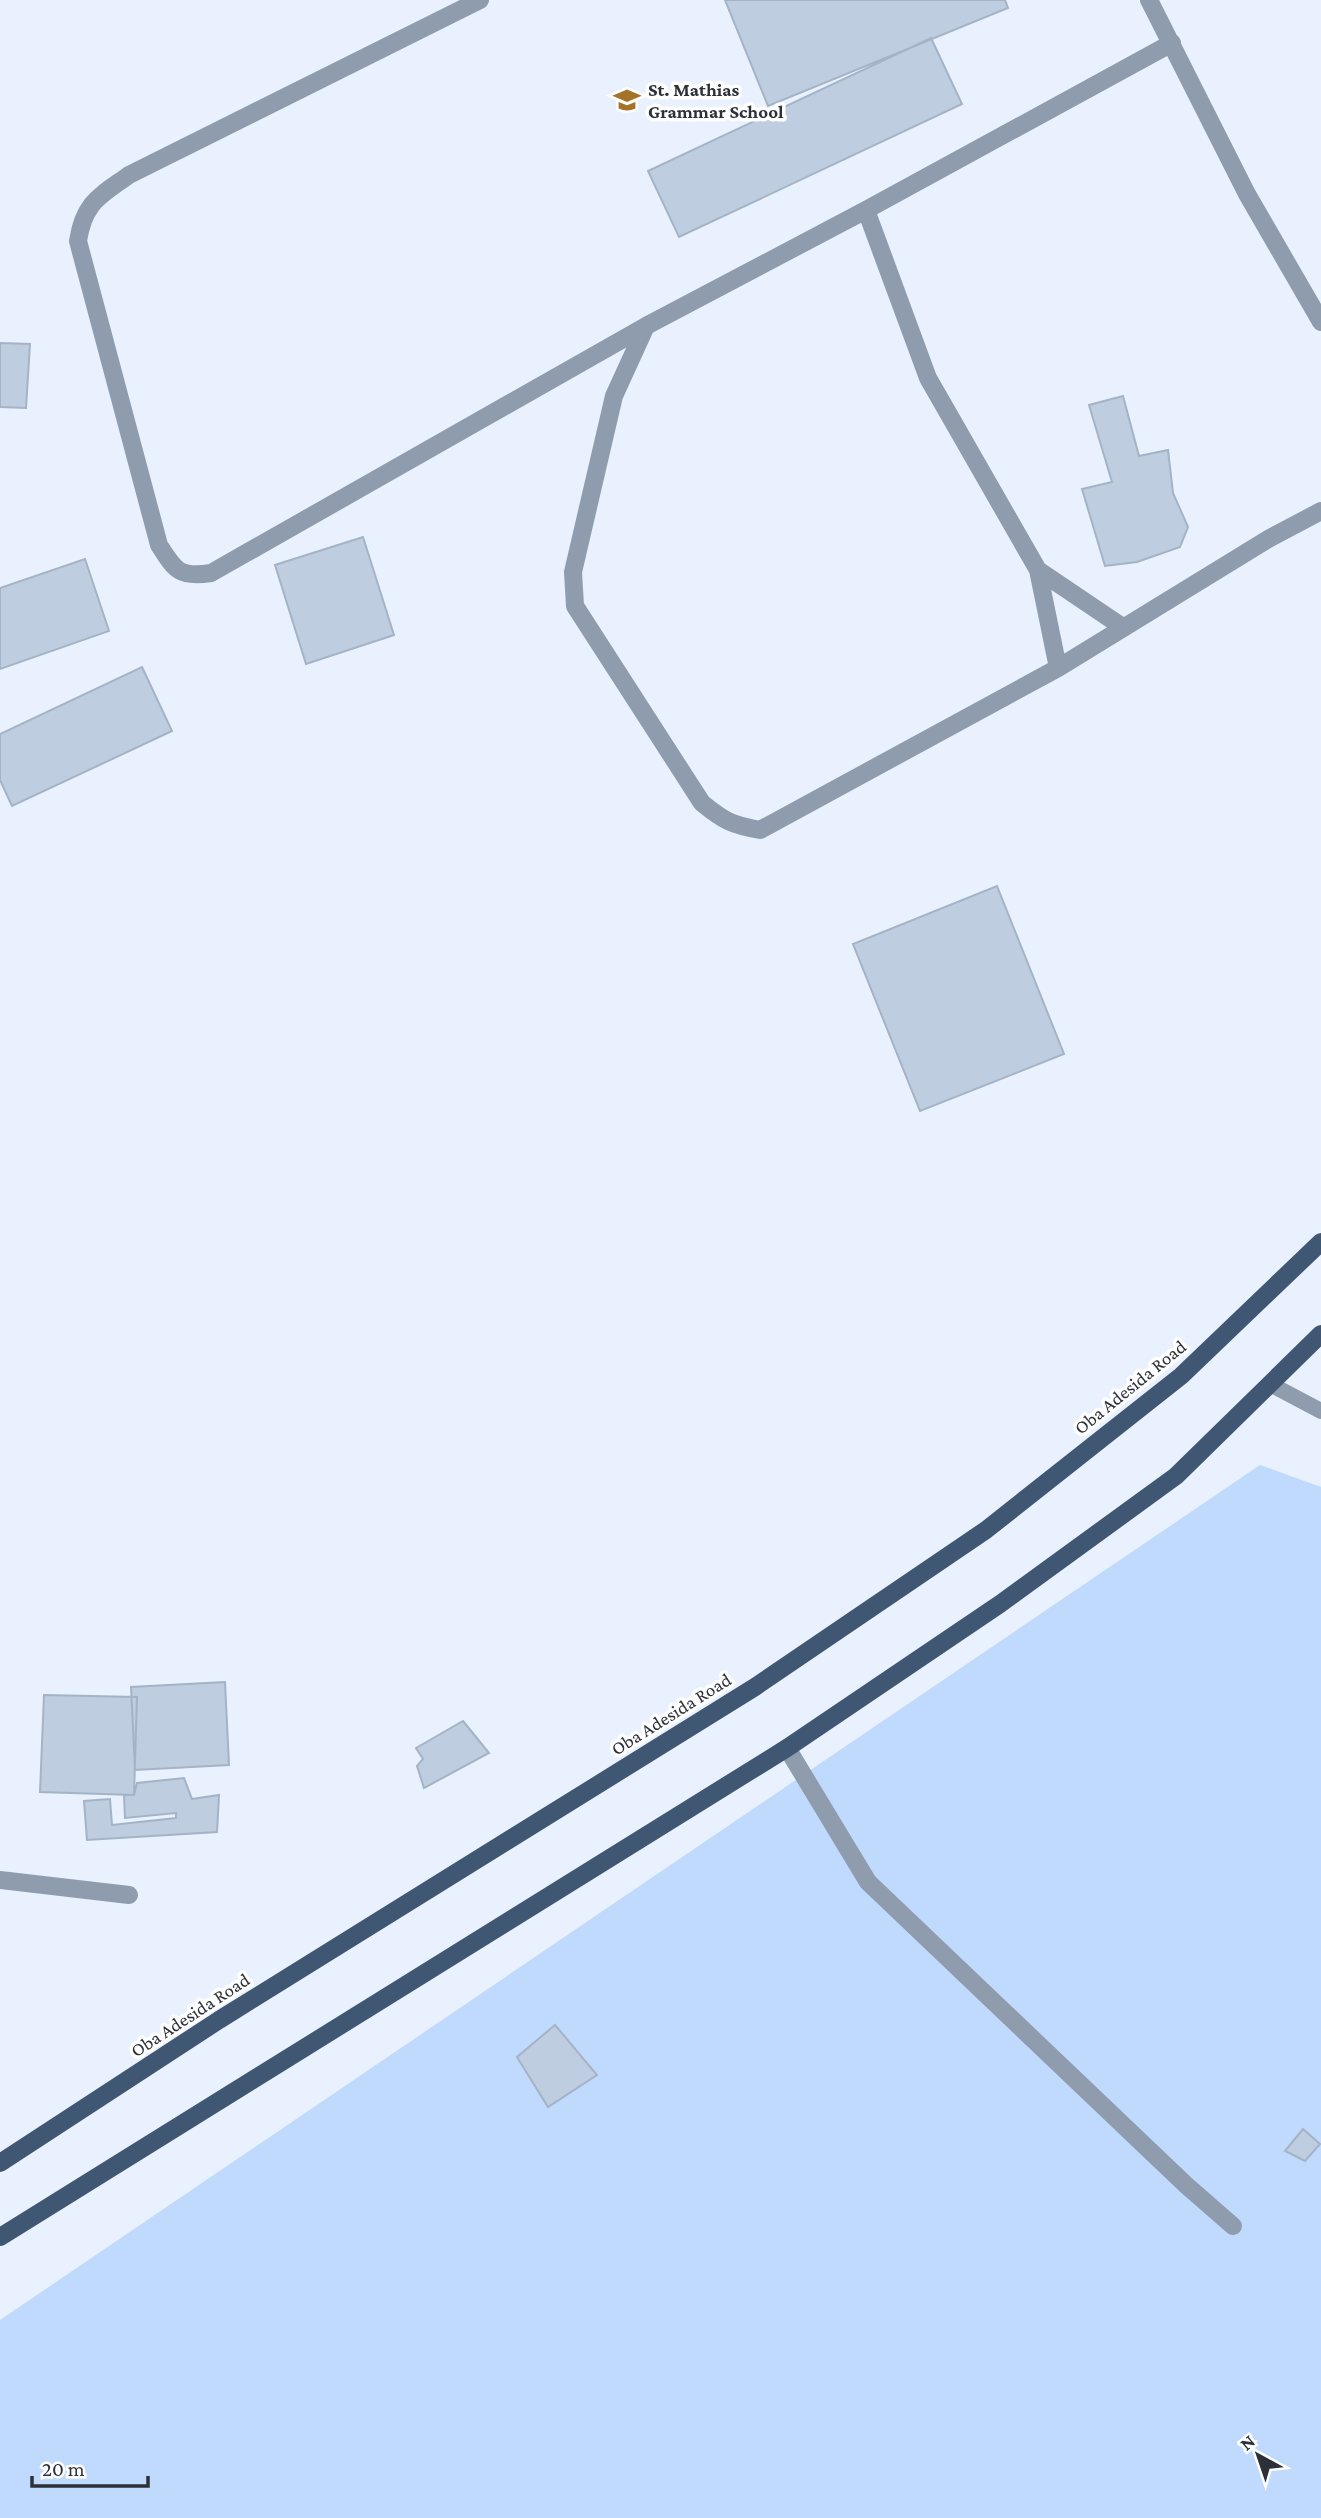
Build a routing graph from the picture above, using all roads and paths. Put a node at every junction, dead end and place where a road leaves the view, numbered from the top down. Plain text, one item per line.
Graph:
1 (480, 0) edge
2 (1149, 0) edge
3 (1172, 43) junction
4 (866, 210) junction
5 (1321, 323) edge
6 (646, 326) junction
7 (1321, 511) edge
8 (1038, 570) junction
9 (1124, 628) junction
10 (1058, 668) junction
11 (1321, 1242) edge
12 (1321, 1334) edge
13 (1270, 1384) junction
14 (1321, 1411) edge
15 (787, 1748) junction
16 (0, 1881) edge
17 (129, 1895) dead end
18 (0, 2163) edge
19 (1233, 2226) dead end
20 (0, 2238) edge

1 - 6 street
2 - 3 street
3 - 4 street
3 - 5 street
4 - 6 street
4 - 8 street
6 - 10 street
7 - 9 street
8 - 9 street
8 - 10 street
9 - 10 street
11 - 18 main road, Oba Adesida Road
12 - 13 main road
13 - 14 lane
13 - 15 main road
15 - 19 street
15 - 20 main road
16 - 17 street

